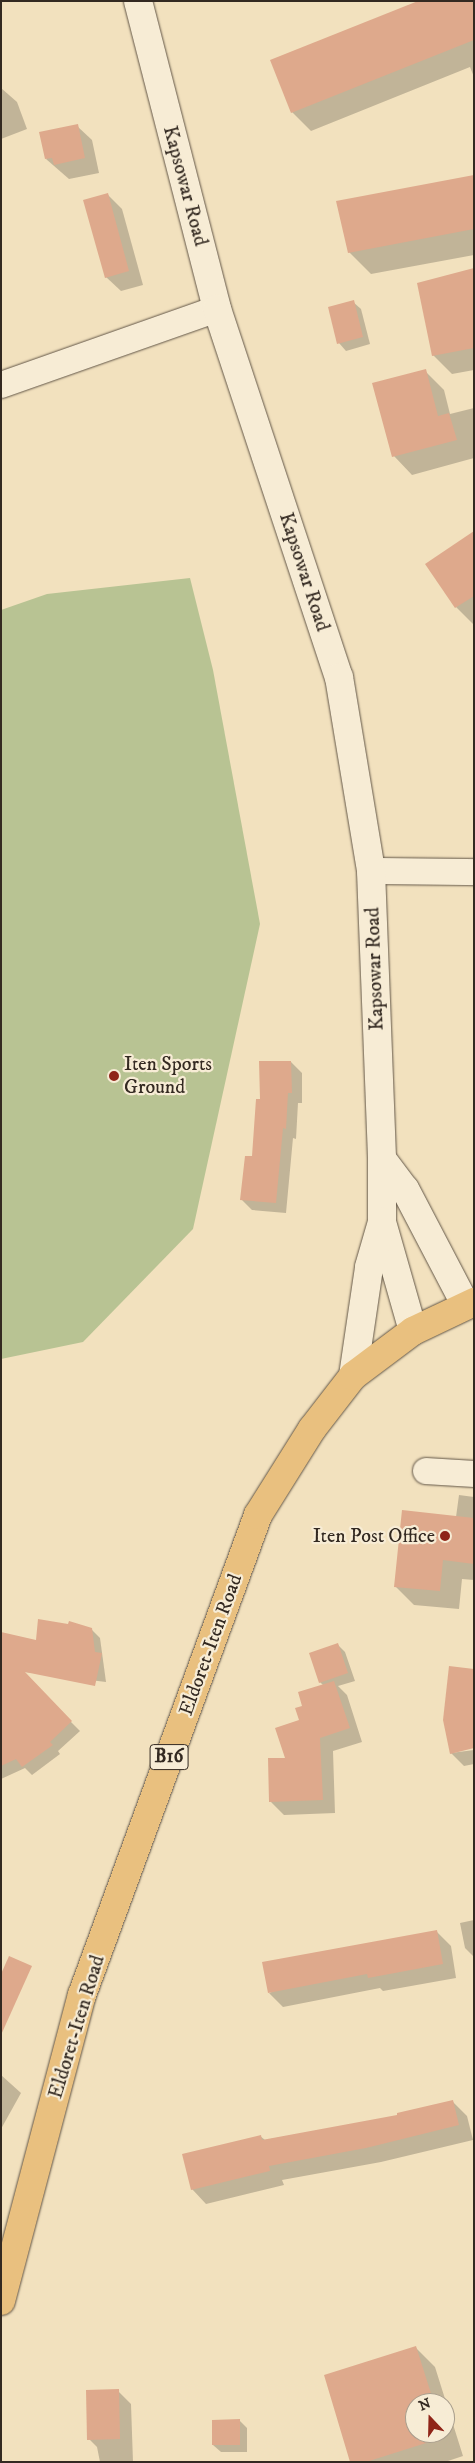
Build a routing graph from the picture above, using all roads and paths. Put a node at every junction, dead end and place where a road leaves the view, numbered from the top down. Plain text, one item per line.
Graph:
1 (138, 1) edge
2 (217, 309) junction
3 (1, 385) edge
4 (371, 871) junction
5 (474, 872) edge
6 (382, 1159) junction
7 (382, 1222) junction
8 (469, 1303) edge
9 (413, 1331) junction
10 (353, 1376) junction
11 (426, 1471) dead end
12 (474, 1474) edge
13 (1, 2301) edge

1 - 2 main road, Kapsowar Road
2 - 3 street
2 - 4 main road, Kapsowar Road
4 - 5 street
4 - 6 main road, Kapsowar Road
6 - 7 main road, Kapsowar Road
6 - 8 main road
7 - 9 main road, Kapsowar Road
7 - 10 main road
8 - 9 main road, Eldoret-Iten Road / B16
9 - 10 main road, Eldoret-Iten Road / B16
10 - 13 main road, Eldoret-Iten Road / B16
11 - 12 street

